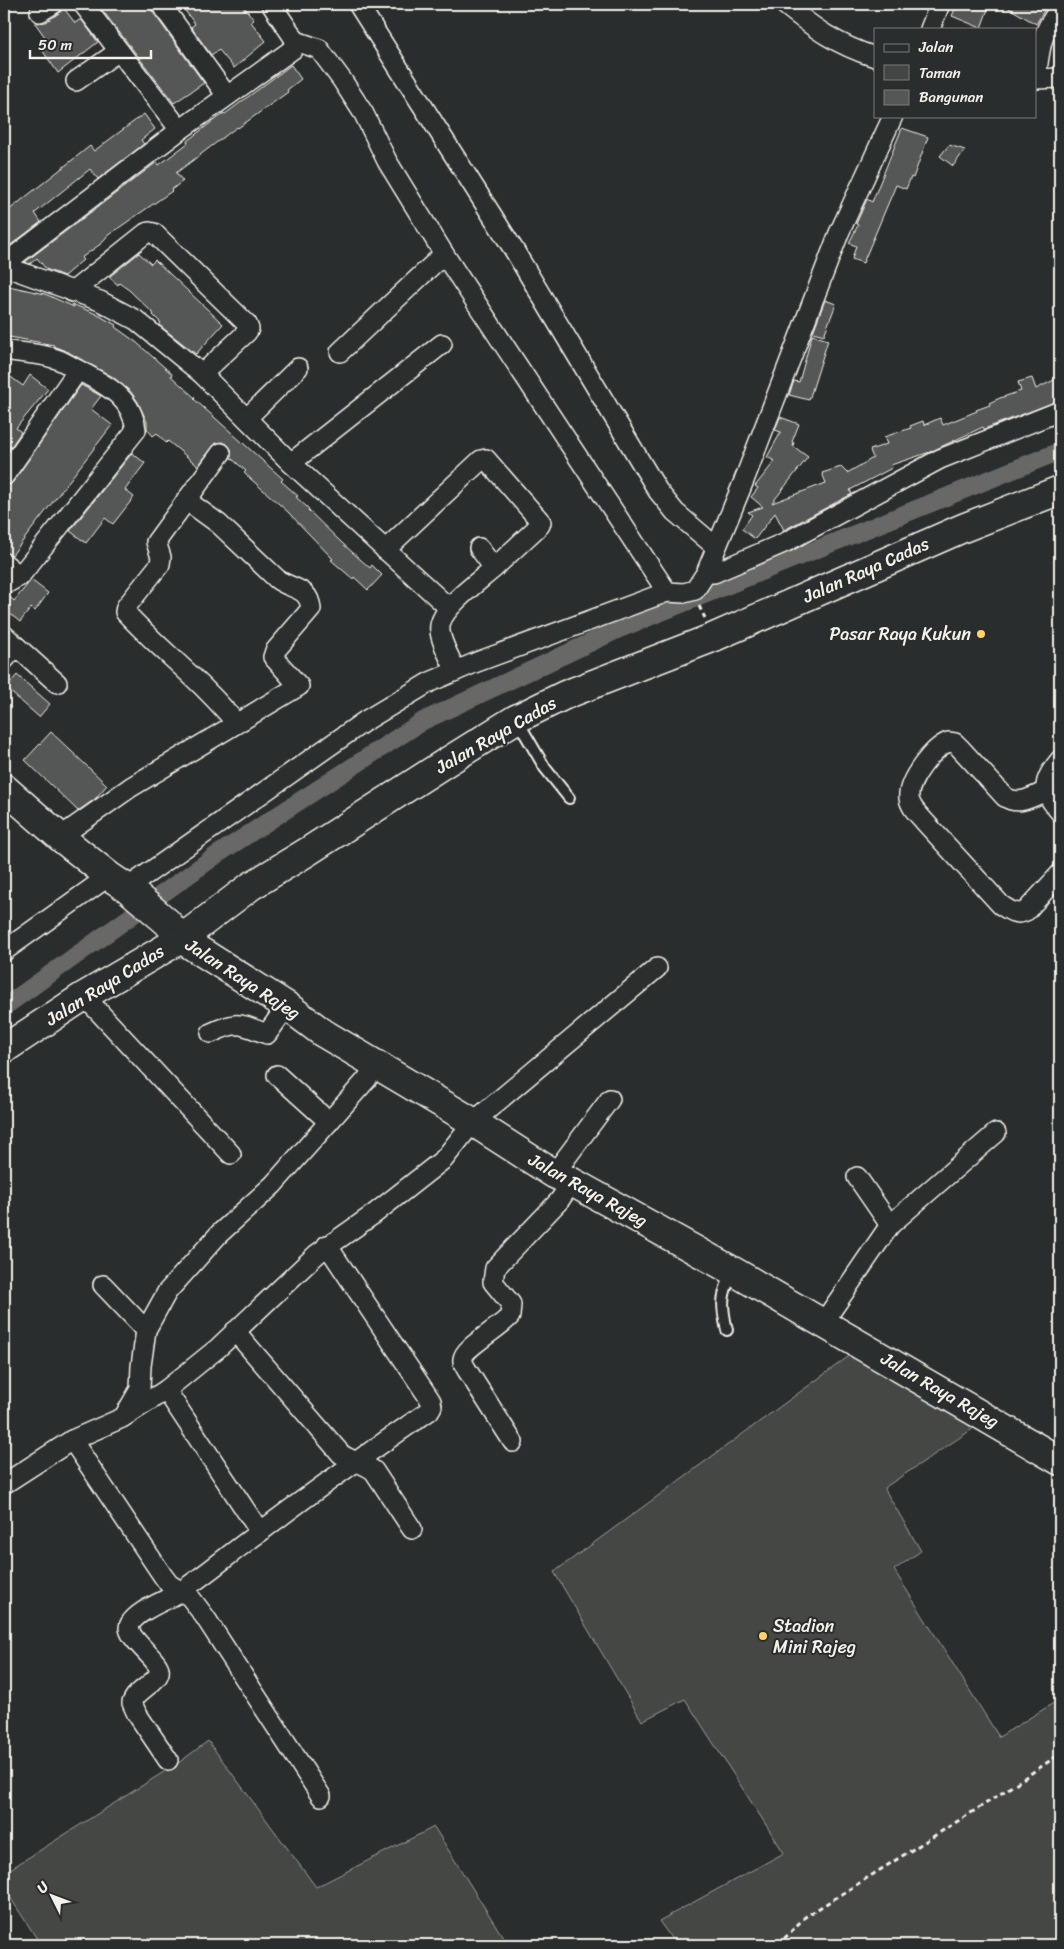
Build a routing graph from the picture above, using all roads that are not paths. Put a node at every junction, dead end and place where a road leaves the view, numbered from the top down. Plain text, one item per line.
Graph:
1 (83, 4) edge
2 (161, 4) edge
3 (271, 4) edge
4 (358, 4) edge
5 (784, 4) edge
6 (940, 4) edge
7 (1060, 9) edge
8 (930, 28) edge
9 (296, 41) junction
10 (119, 51) junction
11 (874, 57) edge
12 (1036, 74) edge
13 (1060, 78) edge
14 (1036, 79) edge
15 (76, 81) dead end
16 (227, 96) junction
17 (892, 118) edge
18 (180, 130) junction
19 (444, 254) junction
20 (4, 265) edge
21 (72, 292) junction
22 (442, 344) dead end
23 (340, 352) dead end
24 (6, 353) edge
25 (298, 368) dead end
26 (78, 370) junction
27 (202, 374) junction
28 (1060, 411) edge
29 (247, 418) junction
30 (221, 453) dead end
31 (291, 463) junction
32 (4, 476) edge
33 (1060, 490) edge
34 (186, 500) junction
35 (716, 547) junction
36 (479, 548) dead end
37 (385, 550) junction
38 (4, 563) edge
39 (494, 568) junction
40 (12, 580) edge
41 (701, 586) junction
42 (667, 592) junction
43 (449, 608) junction
44 (8, 647) edge
45 (456, 671) junction
46 (57, 682) dead end
47 (516, 719) junction
48 (236, 723) junction
49 (1060, 760) edge
50 (4, 788) edge
51 (1046, 791) junction
52 (569, 798) dead end
53 (1060, 812) edge
54 (60, 836) junction
55 (1060, 874) edge
56 (123, 885) junction
57 (174, 930) junction
58 (4, 951) edge
59 (657, 968) dead end
60 (84, 996) junction
61 (286, 1006) junction
62 (211, 1033) dead end
63 (4, 1049) edge
64 (377, 1064) junction
65 (277, 1075) dead end
66 (610, 1099) dead end
67 (329, 1122) junction
68 (473, 1122) junction
69 (996, 1133) dead end
70 (231, 1154) dead end
71 (857, 1177) dead end
72 (563, 1178) junction
73 (890, 1225) junction
74 (327, 1245) junction
75 (733, 1271) junction
76 (103, 1285) dead end
77 (823, 1323) junction
78 (146, 1330) junction
79 (727, 1330) dead end
80 (235, 1331) junction
81 (166, 1390) junction
82 (122, 1418) junction
83 (72, 1440) junction
84 (513, 1442) dead end
85 (1057, 1454) edge
86 (355, 1462) junction
87 (4, 1484) edge
88 (412, 1529) dead end
89 (260, 1532) junction
90 (180, 1592) junction
91 (168, 1760) dead end
92 (321, 1796) dead end

1 - 10 street
2 - 16 street
3 - 9 street
4 - 35 street
5 - 11 street
6 - 8 street
7 - 12 street
9 - 16 street
9 - 19 street
10 - 15 street
10 - 18 street
13 - 14 street
16 - 18 street
17 - 35 street
18 - 20 street
19 - 23 street
19 - 42 street
20 - 21 street
21 - 27 street
21 - 27 street
22 - 31 street
24 - 26 street
25 - 29 street
26 - 32 street
26 - 40 street
27 - 29 street
28 - 41 street
29 - 31 street
30 - 34 street
31 - 37 street
33 - 47 street, Jalan Raya Cadas
34 - 48 street
34 - 48 street
35 - 41 street
36 - 39 street
37 - 39 street
37 - 43 street
38 - 40 street
39 - 43 street
41 - 42 street
42 - 45 street
43 - 45 street
44 - 46 street
45 - 56 street
47 - 52 lane
47 - 57 street, Jalan Raya Cadas
48 - 54 street
49 - 51 street
50 - 54 street, Jalan Raya Rajeg
51 - 53 street
51 - 55 street
54 - 56 street, Jalan Raya Rajeg
56 - 57 street, Jalan Raya Rajeg
56 - 58 street
57 - 60 street, Jalan Raya Cadas
57 - 61 street, Jalan Raya Rajeg
59 - 68 street
60 - 63 street, Jalan Raya Cadas
60 - 70 street
61 - 62 street
61 - 64 street, Jalan Raya Rajeg
64 - 67 street
64 - 68 street, Jalan Raya Rajeg
65 - 67 street
66 - 72 street
67 - 78 street
68 - 72 street, Jalan Raya Rajeg
68 - 74 street
69 - 73 street
71 - 73 street
72 - 75 street, Jalan Raya Rajeg
72 - 84 street
73 - 77 street
74 - 80 street
74 - 86 street
75 - 77 street, Jalan Raya Rajeg
75 - 79 lane
76 - 78 street
77 - 85 street, Jalan Raya Rajeg
78 - 82 street
80 - 81 street
80 - 86 street
81 - 82 street
81 - 89 street
82 - 83 street
83 - 87 street
83 - 90 street
86 - 88 street
86 - 89 street
89 - 90 street
90 - 91 street
90 - 92 street

